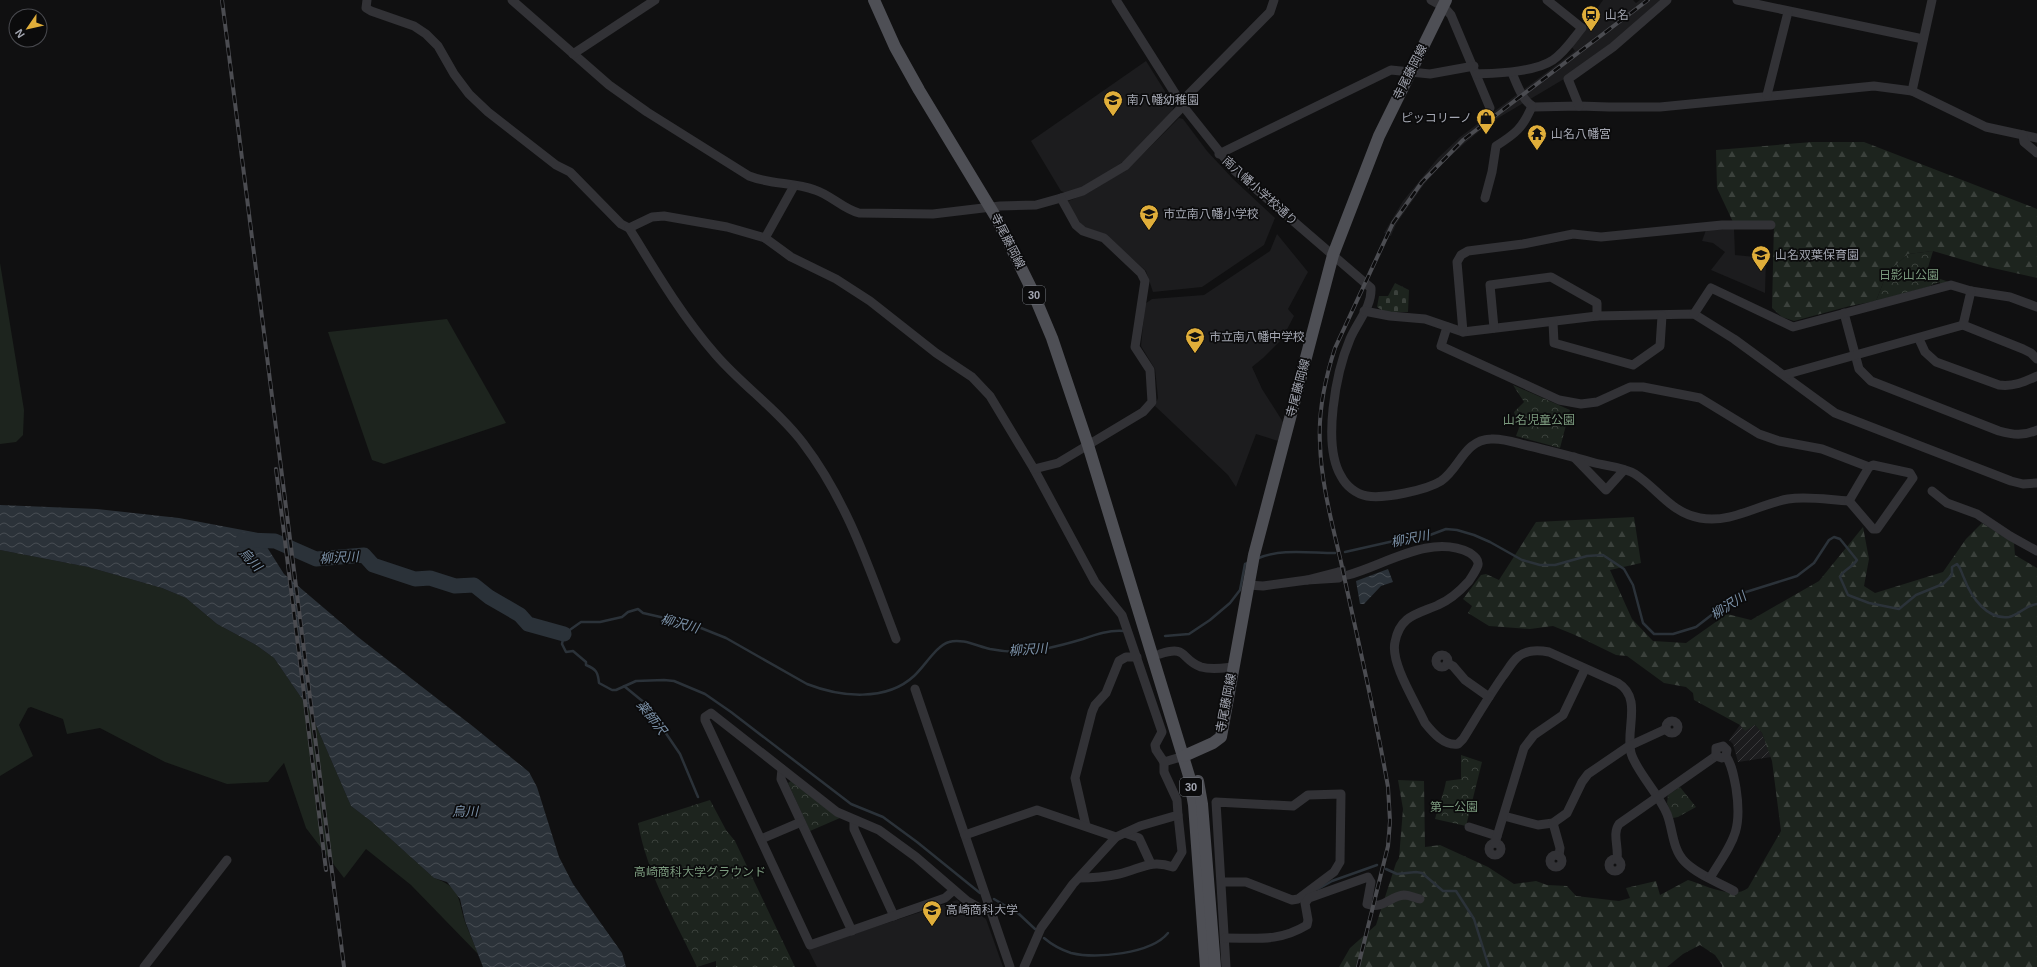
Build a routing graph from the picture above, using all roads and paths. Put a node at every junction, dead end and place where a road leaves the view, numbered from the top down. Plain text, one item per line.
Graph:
1 (367, 0) edge
2 (512, 0) edge
3 (655, 0) edge
4 (874, 0) edge
5 (1274, 0) edge
6 (1431, 0) edge
7 (1547, 0) edge
8 (1667, 0) edge
9 (1737, 0) edge
10 (1932, 0) edge
11 (1121, 2) edge
12 (1445, 3) edge
13 (1788, 12) junction
14 (1923, 39) junction
15 (573, 54) junction
16 (1475, 70) junction
17 (1410, 71) junction
18 (1512, 73) junction
19 (1912, 91) junction
20 (1768, 95) junction
21 (1183, 106) junction
22 (1532, 106) junction
23 (1579, 106) junction
24 (1490, 108) dead end
25 (2023, 135) junction
26 (2037, 138) edge
27 (1219, 154) junction
28 (2037, 154) edge
29 (794, 186) junction
30 (1061, 198) junction
31 (1485, 198) dead end
32 (990, 207) junction
33 (1771, 225) dead end
34 (629, 228) junction
35 (765, 238) junction
36 (1333, 255) junction
37 (1971, 291) junction
38 (2037, 307) edge
39 (1364, 311) junction
40 (1844, 313) junction
41 (1694, 314) junction
42 (1597, 316) junction
43 (1662, 316) junction
44 (1553, 322) junction
45 (1963, 325) junction
46 (1447, 327) junction
47 (1494, 328) junction
48 (1463, 332) junction
49 (1919, 339) junction
50 (1854, 355) junction
51 (2037, 359) edge
52 (1784, 375) junction
53 (2037, 376) edge
54 (2037, 430) edge
55 (1088, 445) junction
56 (1574, 457) junction
57 (1868, 467) junction
58 (1034, 469) junction
59 (1624, 470) junction
60 (2037, 483) edge
61 (1932, 491) dead end
62 (1849, 501) junction
63 (2037, 551) edge
64 (1248, 585) junction
65 (1140, 614) junction
66 (896, 639) dead end
67 (1160, 654) junction
68 (1137, 657) junction
69 (1447, 663) dead end
70 (1233, 667) junction
71 (1585, 669) junction
72 (915, 689) dead end
73 (1489, 697) junction
74 (1666, 729) dead end
75 (1629, 746) junction
76 (1187, 755) junction
77 (1164, 762) junction
78 (782, 769) junction
79 (1658, 797) junction
80 (1178, 815) junction
81 (1504, 816) junction
82 (854, 820) junction
83 (801, 822) junction
84 (1553, 823) junction
85 (1086, 826) junction
86 (1469, 828) dead end
87 (965, 835) junction
88 (1120, 835) junction
89 (761, 840) junction
90 (1560, 856) dead end
91 (1617, 859) dead end
92 (227, 860) dead end
93 (1151, 864) junction
94 (1078, 878) junction
95 (1710, 878) junction
96 (1221, 882) junction
97 (954, 890) junction
98 (1734, 891) dead end
99 (1308, 896) junction
100 (1420, 899) dead end
101 (990, 910) junction
102 (894, 916) junction
103 (852, 931) junction
104 (1225, 938) junction
105 (144, 967) edge
106 (1010, 967) edge
107 (1024, 967) edge
108 (1206, 967) edge
109 (1215, 967) edge
110 (1226, 967) edge

1 - 34 street
2 - 15 street
3 - 15 street
4 - 32 main road, 寺尾藤岡線 / 30
5 - 21 street
6 - 12 street
7 - 18 street
8 - 23 street
9 - 13 street
10 - 14 street
11 - 21 street, 南八幡小学校通り
12 - 16 street
12 - 17 main road, 寺尾藤岡線
13 - 14 street
13 - 20 street
14 - 19 street
15 - 29 street
16 - 17 street
16 - 18 street
16 - 24 street
17 - 27 street
17 - 36 main road, 寺尾藤岡線
18 - 22 street
19 - 20 street
19 - 25 street
20 - 23 street
21 - 27 street, 南八幡小学校通り
21 - 30 street
22 - 23 street
22 - 31 street
25 - 26 street
25 - 28 street
27 - 36 street, 南八幡小学校通り
29 - 32 street
29 - 35 street
30 - 32 street
30 - 55 street
32 - 55 main road, 寺尾藤岡線 / 30
33 - 48 street
34 - 35 street
34 - 66 street
35 - 58 street
36 - 39 street, 南八幡小学校通り
36 - 64 main road, 寺尾藤岡線
37 - 38 street
37 - 40 street
37 - 45 street
39 - 46 street
39 - 56 street
40 - 41 street
40 - 50 street
41 - 43 street
41 - 52 street
42 - 43 street
42 - 44 street
42 - 47 street
43 - 44 street
44 - 47 street
45 - 49 street
45 - 51 street
46 - 48 street
46 - 57 street
47 - 48 street
49 - 50 street
49 - 53 street
50 - 52 street
50 - 54 street
52 - 60 street
55 - 58 street
55 - 65 main road, 寺尾藤岡線 / 30
56 - 59 street
56 - 59 street
57 - 62 street
57 - 62 street
58 - 68 street
59 - 62 street
61 - 63 street
64 - 70 main road, 寺尾藤岡線
64 - 73 street
65 - 67 main road, 寺尾藤岡線 / 30
65 - 76 main road, 寺尾藤岡線 / 30
67 - 70 street
67 - 76 main road, 寺尾藤岡線 / 30
68 - 77 street
68 - 85 street
69 - 73 street
70 - 76 main road, 寺尾藤岡線
71 - 73 street
71 - 75 street
71 - 81 street
72 - 87 street
74 - 75 street
75 - 79 street
75 - 84 street
76 - 77 street
76 - 108 main road, 寺尾藤岡線 / 30
76 - 109 main road, 寺尾藤岡線 / 30
77 - 80 street
78 - 82 street
78 - 83 street
78 - 89 street
79 - 91 street
79 - 95 street
79 - 95 street
80 - 88 street
80 - 93 street
81 - 84 street
81 - 86 street
82 - 97 street
82 - 102 street
83 - 89 street
83 - 103 street
84 - 90 street
85 - 87 street
85 - 88 street
87 - 101 street
88 - 93 street
88 - 94 street
89 - 103 street
92 - 105 street
93 - 94 street
94 - 107 street
95 - 98 street
96 - 99 street
96 - 99 street
96 - 104 street
97 - 101 street
97 - 102 street
99 - 100 street
99 - 104 street
101 - 106 street
102 - 103 street
104 - 110 street

